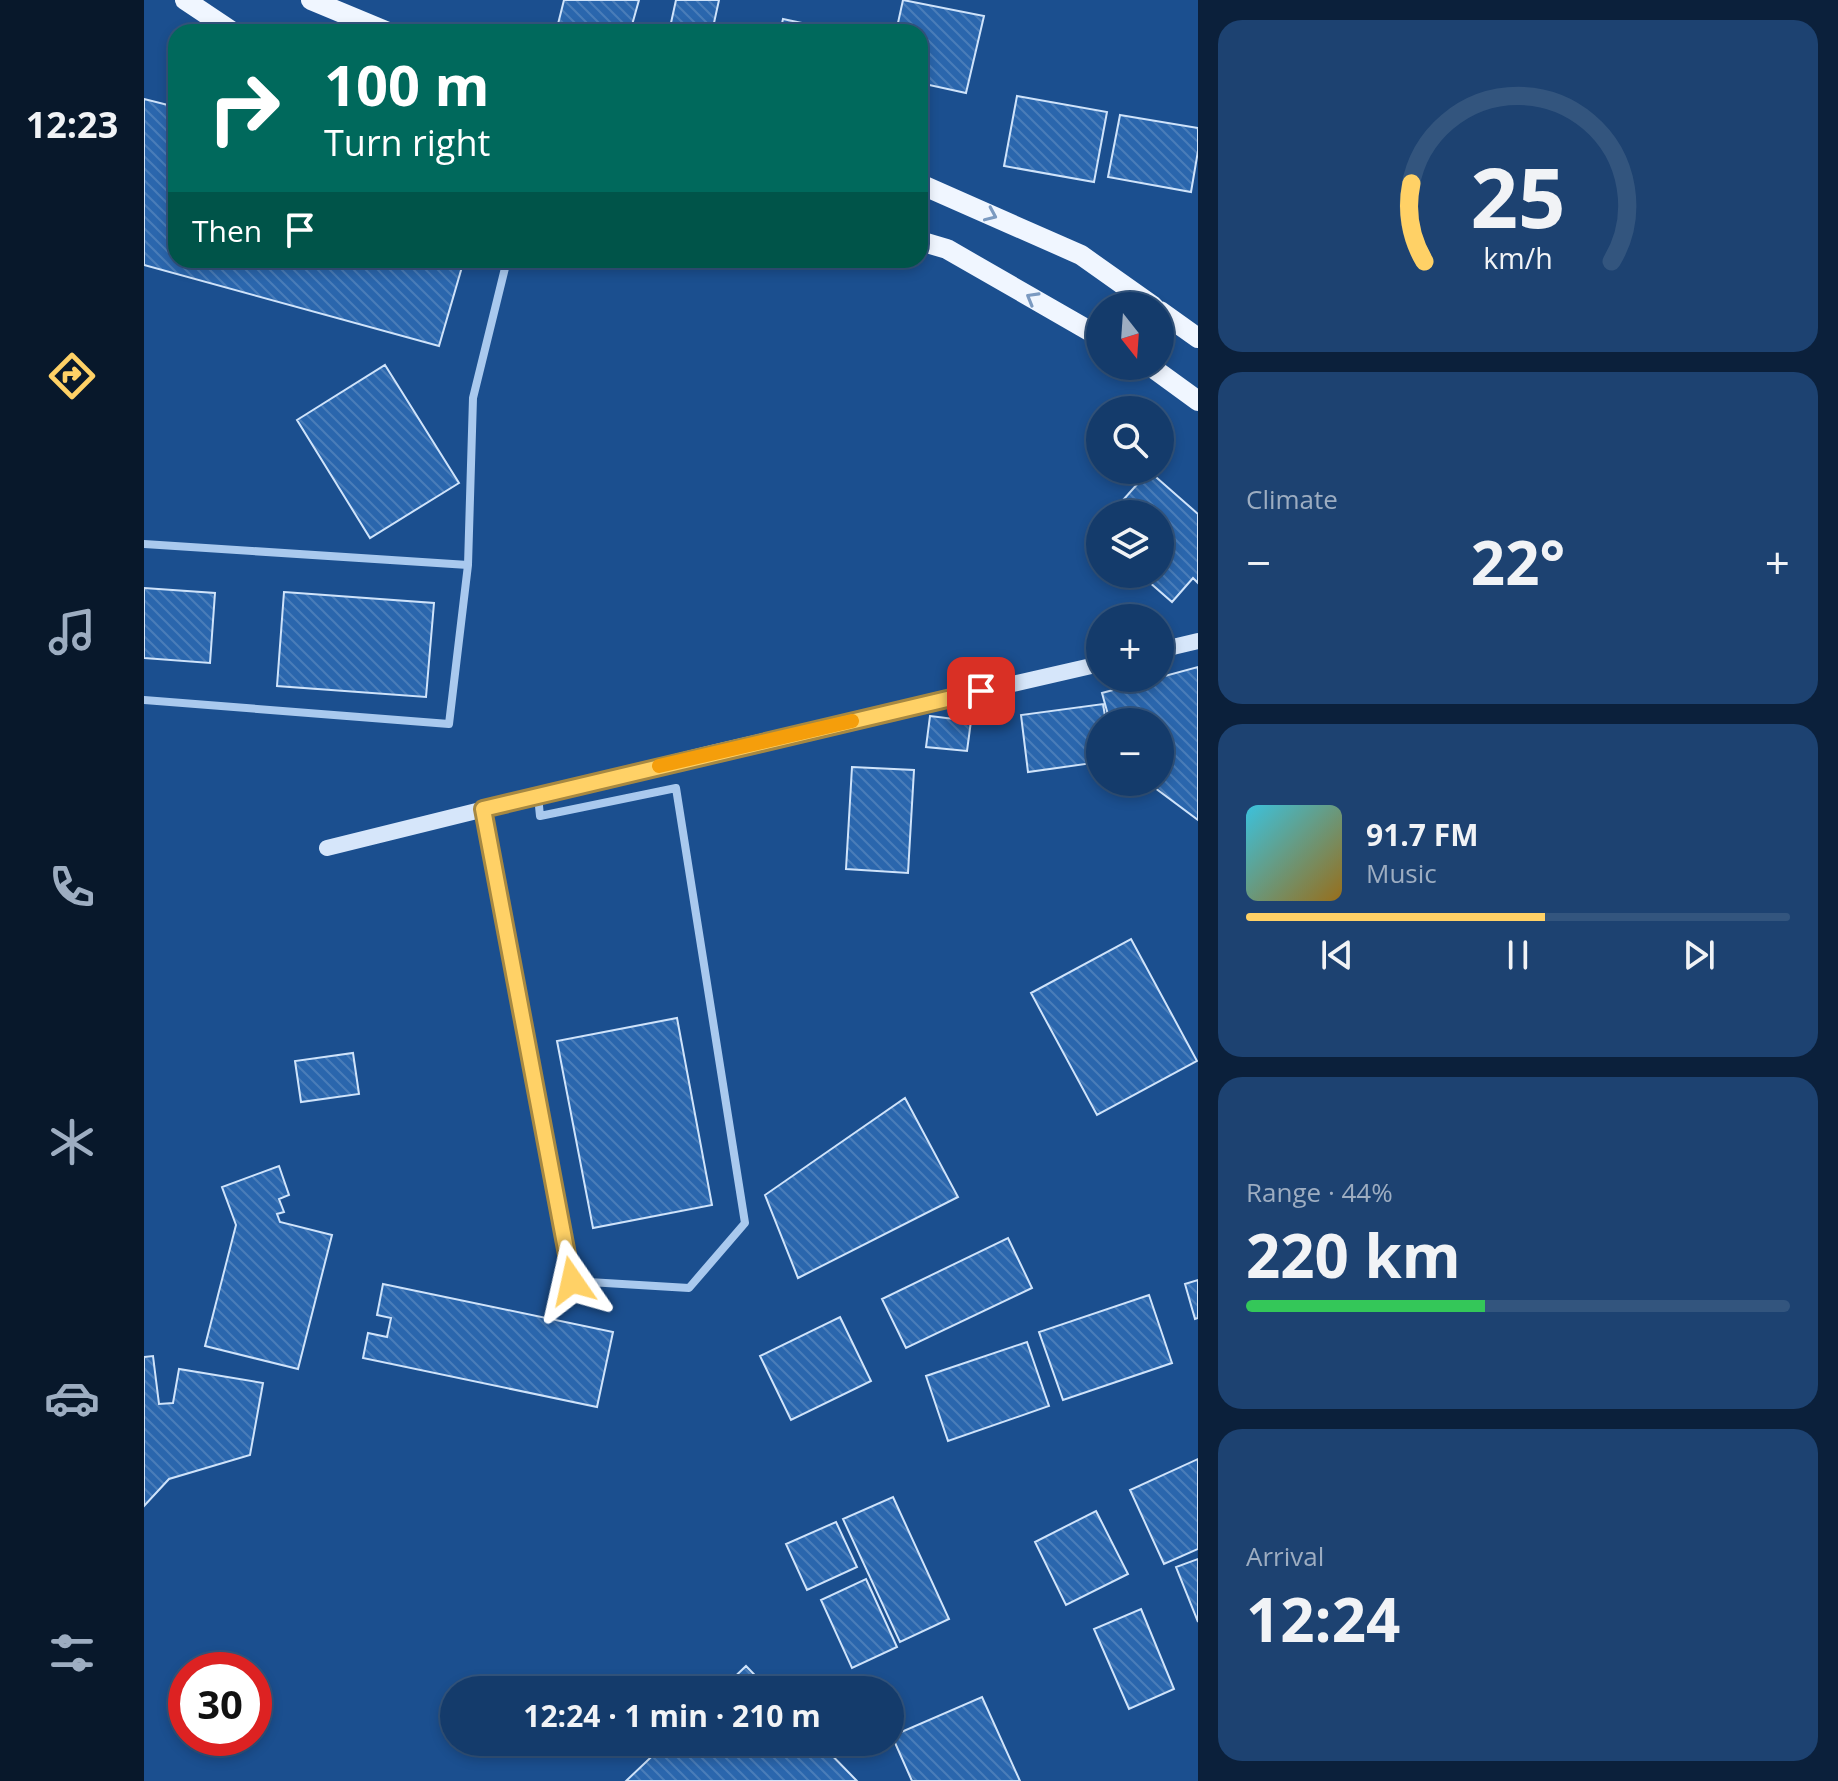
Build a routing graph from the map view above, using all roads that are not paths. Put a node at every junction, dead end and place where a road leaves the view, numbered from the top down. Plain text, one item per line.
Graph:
1 (185, 0) edge
2 (311, 0) edge
3 (221, 24) edge
4 (369, 24) edge
5 (928, 188) edge
6 (928, 243) edge
7 (505, 268) edge
8 (1133, 292) edge
9 (1174, 321) edge
10 (1086, 329) edge
11 (1198, 338) edge
12 (1169, 380) edge
13 (1198, 401) edge
14 (144, 544) edge
15 (468, 565) junction
16 (1198, 641) edge
17 (1174, 647) edge
18 (1086, 667) edge
19 (144, 700) edge
20 (537, 795) junction
21 (483, 809) junction
22 (327, 848) dead end

1 - 3 main road
2 - 4 main road
5 -> 8 main road
10 -> 6 main road
7 - 15 street
9 - 11 main road
12 - 13 main road
14 - 15 street
15 - 19 street
16 - 17 street
18 - 20 street
20 - 21 street
20 - 21 street
21 - 22 street

